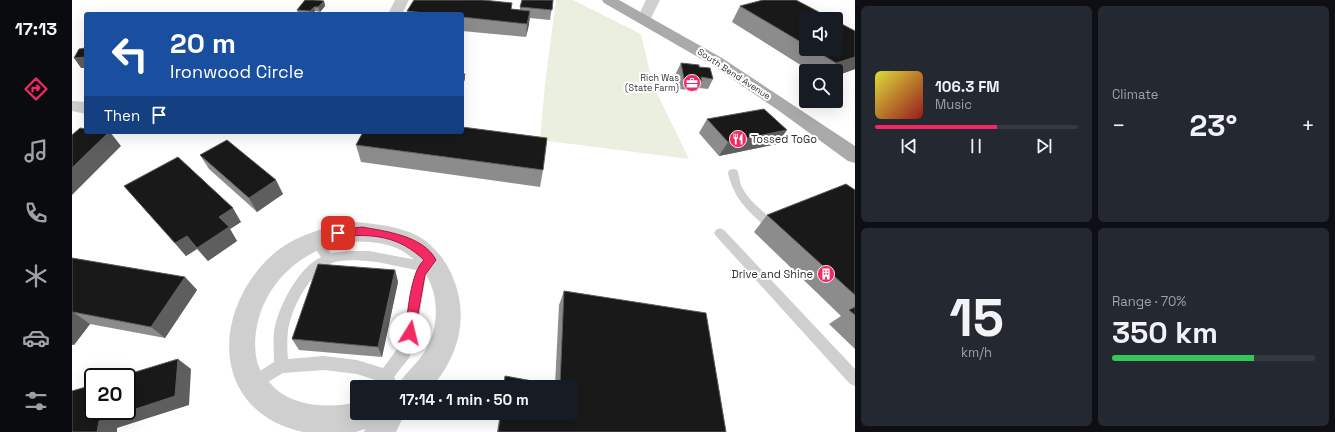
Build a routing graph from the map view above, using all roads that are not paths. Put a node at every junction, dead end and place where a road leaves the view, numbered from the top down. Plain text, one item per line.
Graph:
1 (402, 0) edge
2 (609, 0) edge
3 (653, 0) edge
4 (396, 12) edge
5 (644, 19) junction
6 (72, 106) edge
7 (84, 108) edge
8 (855, 156) edge
9 (733, 173) dead end
10 (771, 224) edge
11 (720, 233) dead end
12 (322, 249) junction
13 (428, 263) junction
14 (281, 366) junction
15 (855, 379) edge
16 (387, 380) edge
17 (390, 380) edge
18 (418, 380) edge
19 (253, 384) junction
20 (350, 418) edge
21 (386, 420) edge
22 (288, 421) edge
23 (379, 432) edge

1 - 4 street
2 - 5 main road, South Bend Avenue
3 - 5 street
5 - 8 main road, South Bend Avenue
6 - 7 street
9 - 10 lane
11 - 15 lane
12 - 13 street
12 - 14 lane
12 - 19 street
13 - 17 lane
13 - 18 street
14 - 16 lane
14 - 19 lane
19 - 22 street
20 - 22 street
21 - 23 street

